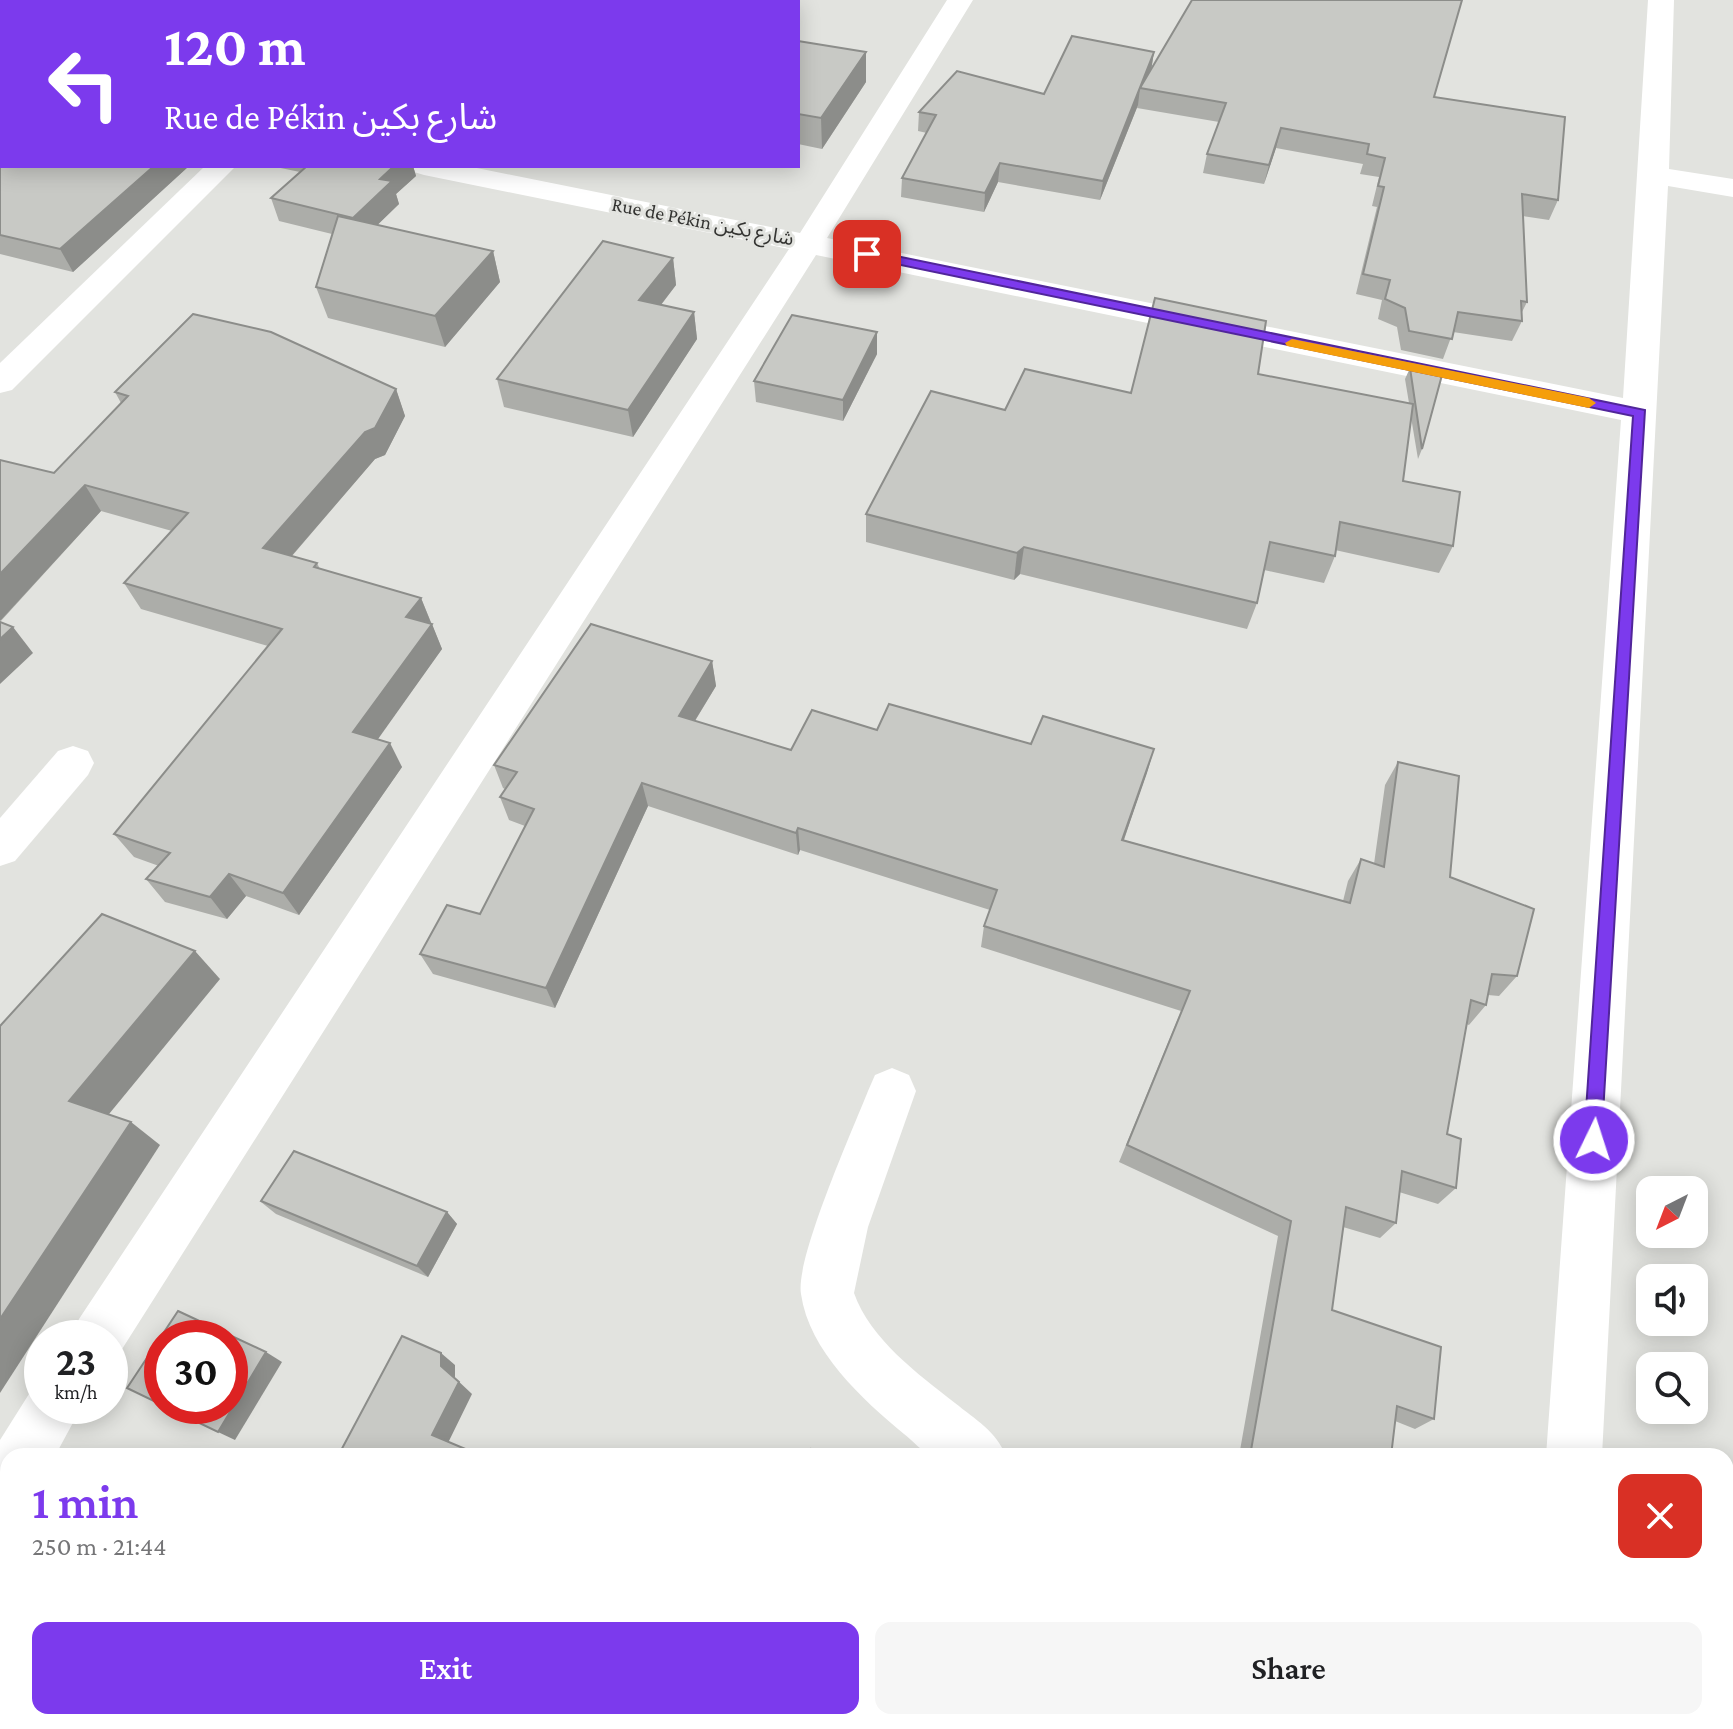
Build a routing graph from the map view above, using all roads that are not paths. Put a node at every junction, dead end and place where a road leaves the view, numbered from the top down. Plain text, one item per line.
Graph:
1 (960, 0) edge
2 (1661, 0) edge
3 (220, 168) edge
4 (434, 168) edge
5 (1654, 175) junction
6 (1733, 188) edge
7 (809, 242) junction
8 (0, 382) edge
9 (1640, 413) junction
10 (73, 763) dead end
11 (0, 848) edge
12 (892, 1091) dead end
13 (110, 1320) edge
14 (42, 1424) edge
15 (27, 1448) edge
16 (968, 1448) edge
17 (1575, 1448) edge

1 - 7 street
2 - 5 street
3 - 8 street
4 - 7 street, Rue de Pékin شارع بكين
5 - 6 street
5 - 9 street
7 - 9 street, Rue de Pékin شارع بكين
7 - 13 street
9 - 17 street
10 - 11 street
12 - 16 street
14 - 15 street

